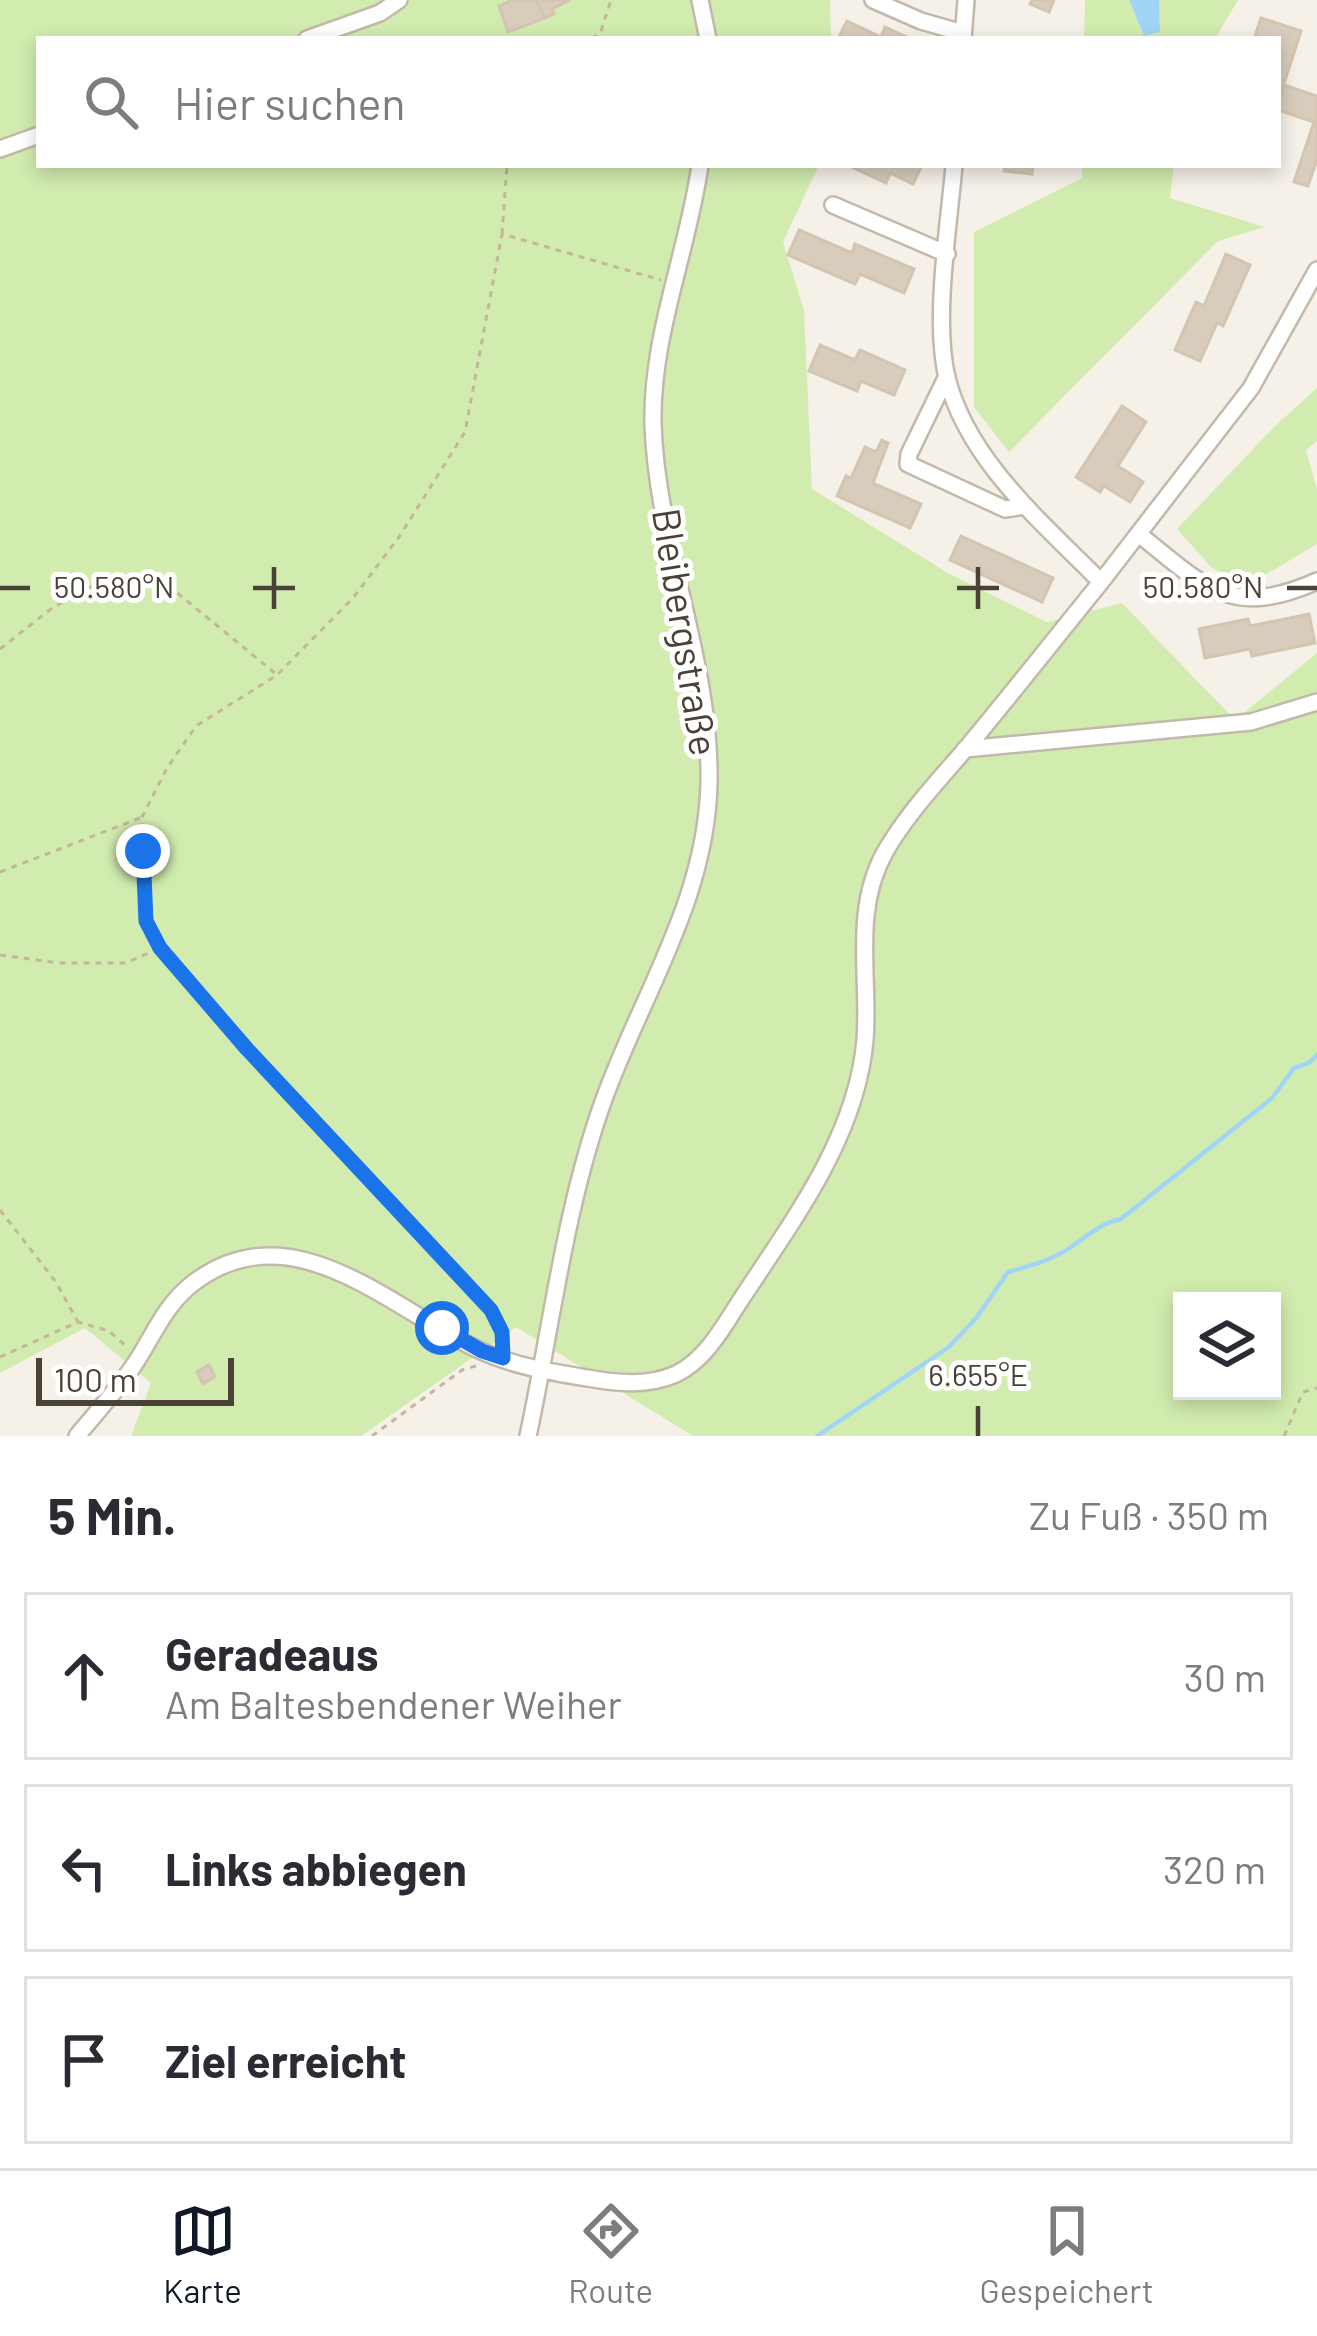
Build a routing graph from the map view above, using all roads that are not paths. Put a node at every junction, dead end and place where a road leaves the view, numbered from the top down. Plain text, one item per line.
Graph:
1 (400, 0) edge
2 (700, 0) edge
3 (873, 0) edge
4 (966, 0) edge
5 (315, 36) edge
6 (707, 36) edge
7 (963, 36) edge
8 (36, 136) edge
9 (0, 149) edge
10 (699, 168) edge
11 (954, 168) edge
12 (832, 206) dead end
13 (947, 254) junction
14 (1317, 270) edge
15 (947, 376) junction
16 (1025, 506) junction
17 (1140, 535) junction
18 (1317, 581) edge
19 (1101, 582) junction
20 (1317, 702) edge
21 (965, 749) junction
22 (542, 1371) junction
23 (77, 1436) edge
24 (528, 1436) edge

1 - 5 street
2 - 6 street
3 - 7 street
4 - 7 street
8 - 9 street
10 - 22 street, Bleibergstraße
11 - 13 street
12 - 13 street
13 - 15 street
14 - 17 street
15 - 16 street
15 - 16 street
16 - 19 street
17 - 18 street
17 - 19 street
19 - 21 street
20 - 21 street
21 - 22 street
22 - 23 street
22 - 24 street, Bleibergstraße

